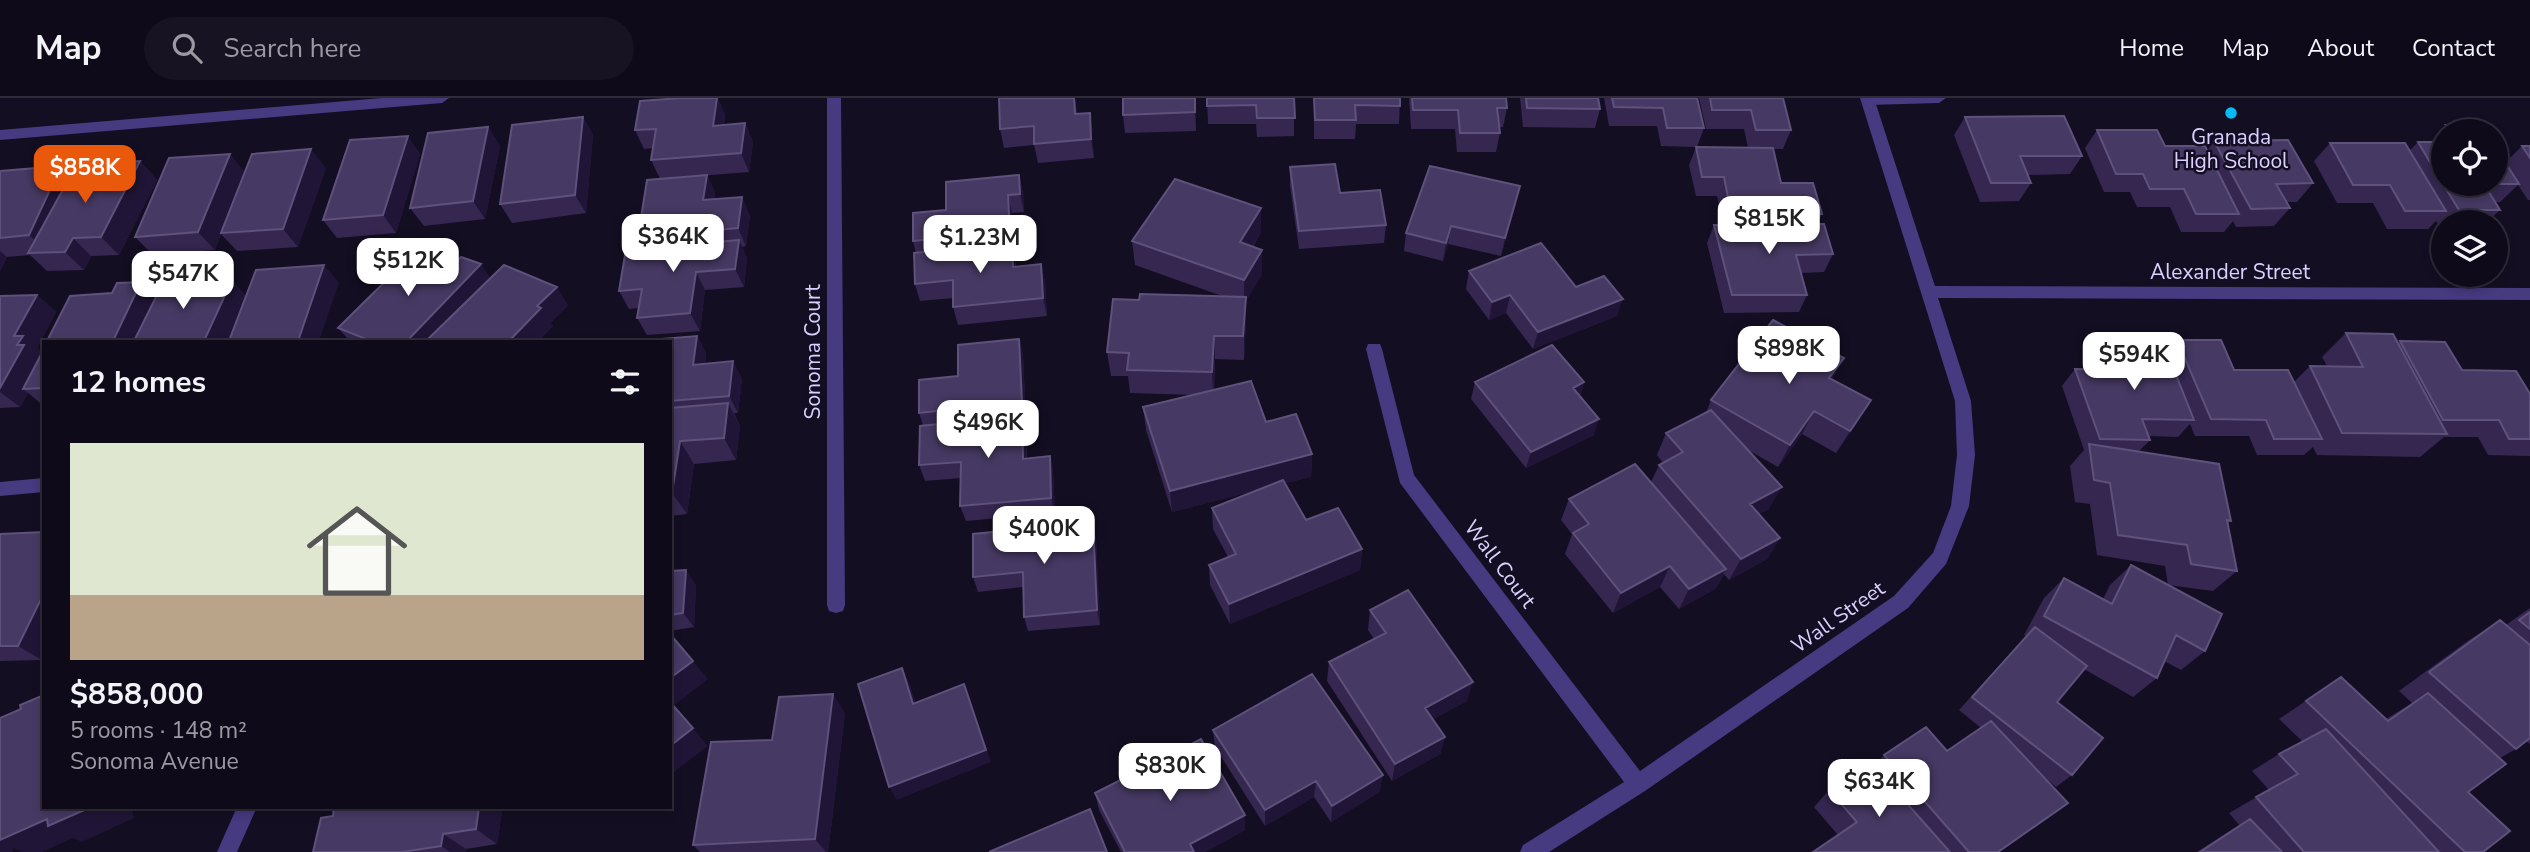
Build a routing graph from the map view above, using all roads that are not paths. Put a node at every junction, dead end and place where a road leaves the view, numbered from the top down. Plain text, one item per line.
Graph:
1 (442, 98) edge
2 (834, 98) edge
3 (1939, 98) edge
4 (1867, 99) edge
5 (0, 135) edge
6 (1930, 292) junction
7 (2530, 294) edge
8 (1374, 349) dead end
9 (42, 485) edge
10 (0, 489) edge
11 (836, 605) dead end
12 (1638, 784) junction
13 (246, 809) edge
14 (227, 852) edge
15 (1530, 852) edge

1 - 5 street
2 - 11 street, Sonoma Court
3 - 4 street
4 - 6 street, Wall Street
6 - 7 street, Alexander Street
6 - 12 street, Wall Street
8 - 12 street, Wall Court
9 - 10 street
12 - 15 street, Wall Street
13 - 14 street

